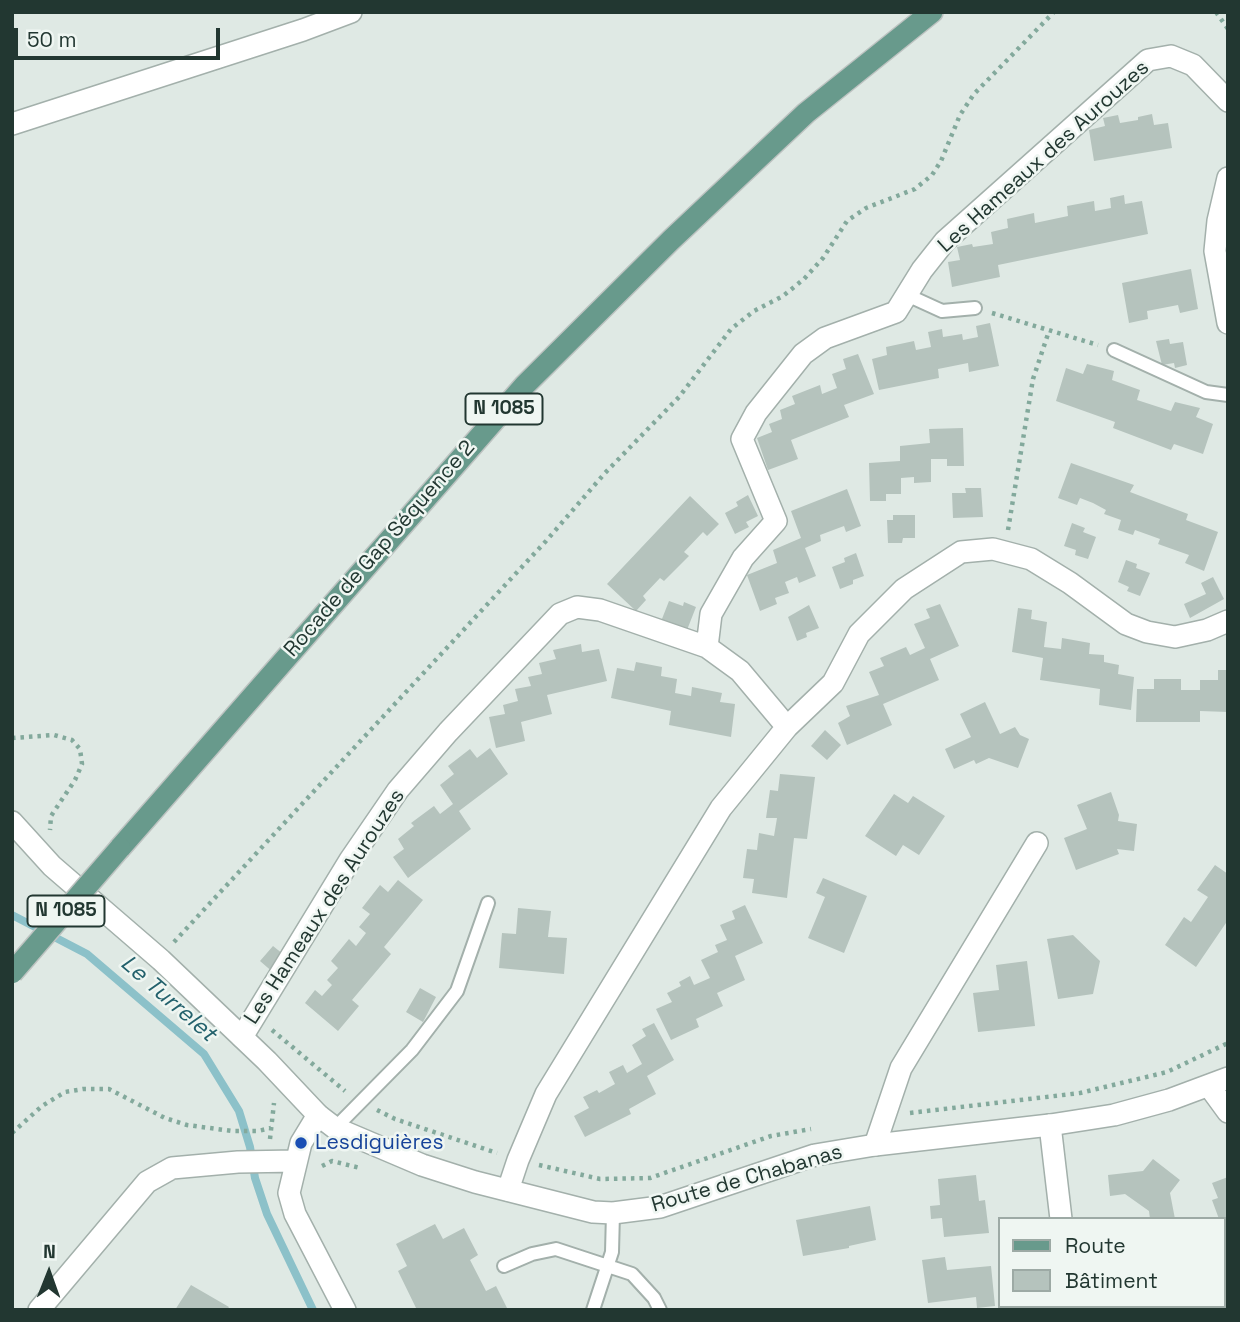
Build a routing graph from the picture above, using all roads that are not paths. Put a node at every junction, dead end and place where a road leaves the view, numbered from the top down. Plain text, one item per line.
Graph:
1 (350, 12) edge
2 (932, 12) edge
3 (1228, 101) edge
4 (12, 124) edge
5 (1228, 177) edge
6 (907, 295) junction
7 (975, 308) road end
8 (1228, 323) edge
9 (1114, 351) road end
10 (1228, 395) edge
11 (1228, 621) edge
12 (707, 647) junction
13 (787, 727) junction
14 (12, 822) edge
15 (1037, 843) dead end
16 (488, 903) dead end
17 (12, 973) edge
18 (242, 1037) junction
19 (1218, 1082) edge
20 (1228, 1112) edge
21 (327, 1121) junction
22 (1050, 1125) junction
23 (875, 1145) junction
24 (296, 1161) junction
25 (508, 1190) junction
26 (613, 1213) junction
27 (1061, 1217) edge
28 (608, 1264) junction
29 (505, 1266) dead end
30 (39, 1310) edge
31 (345, 1310) edge
32 (593, 1310) edge
33 (660, 1310) edge

1 - 4 street
2 - 17 main road, Rocade de Gap Séquence 2 / N 1085, bridge
3 - 6 street, Les Hameaux des Aurouzes
5 - 8 street
6 - 7 lane
6 - 12 street, Les Hameaux des Aurouzes
9 - 10 lane
11 - 13 street
12 - 13 street, Les Hameaux des Aurouzes
12 - 18 street, Les Hameaux des Aurouzes
13 - 25 street
14 - 18 street, Route de Chabanas
15 - 23 street
16 - 21 lane
18 - 21 street, Route de Chabanas
19 - 20 street
19 - 22 street, Route de Chabanas
21 - 24 street
21 - 25 street, Route de Chabanas
22 - 23 street, Route de Chabanas
22 - 27 street
23 - 26 street, Route de Chabanas
24 - 30 street
24 - 31 street
25 - 26 street, Route de Chabanas
26 - 28 lane
28 - 29 lane
28 - 32 lane
28 - 33 lane

